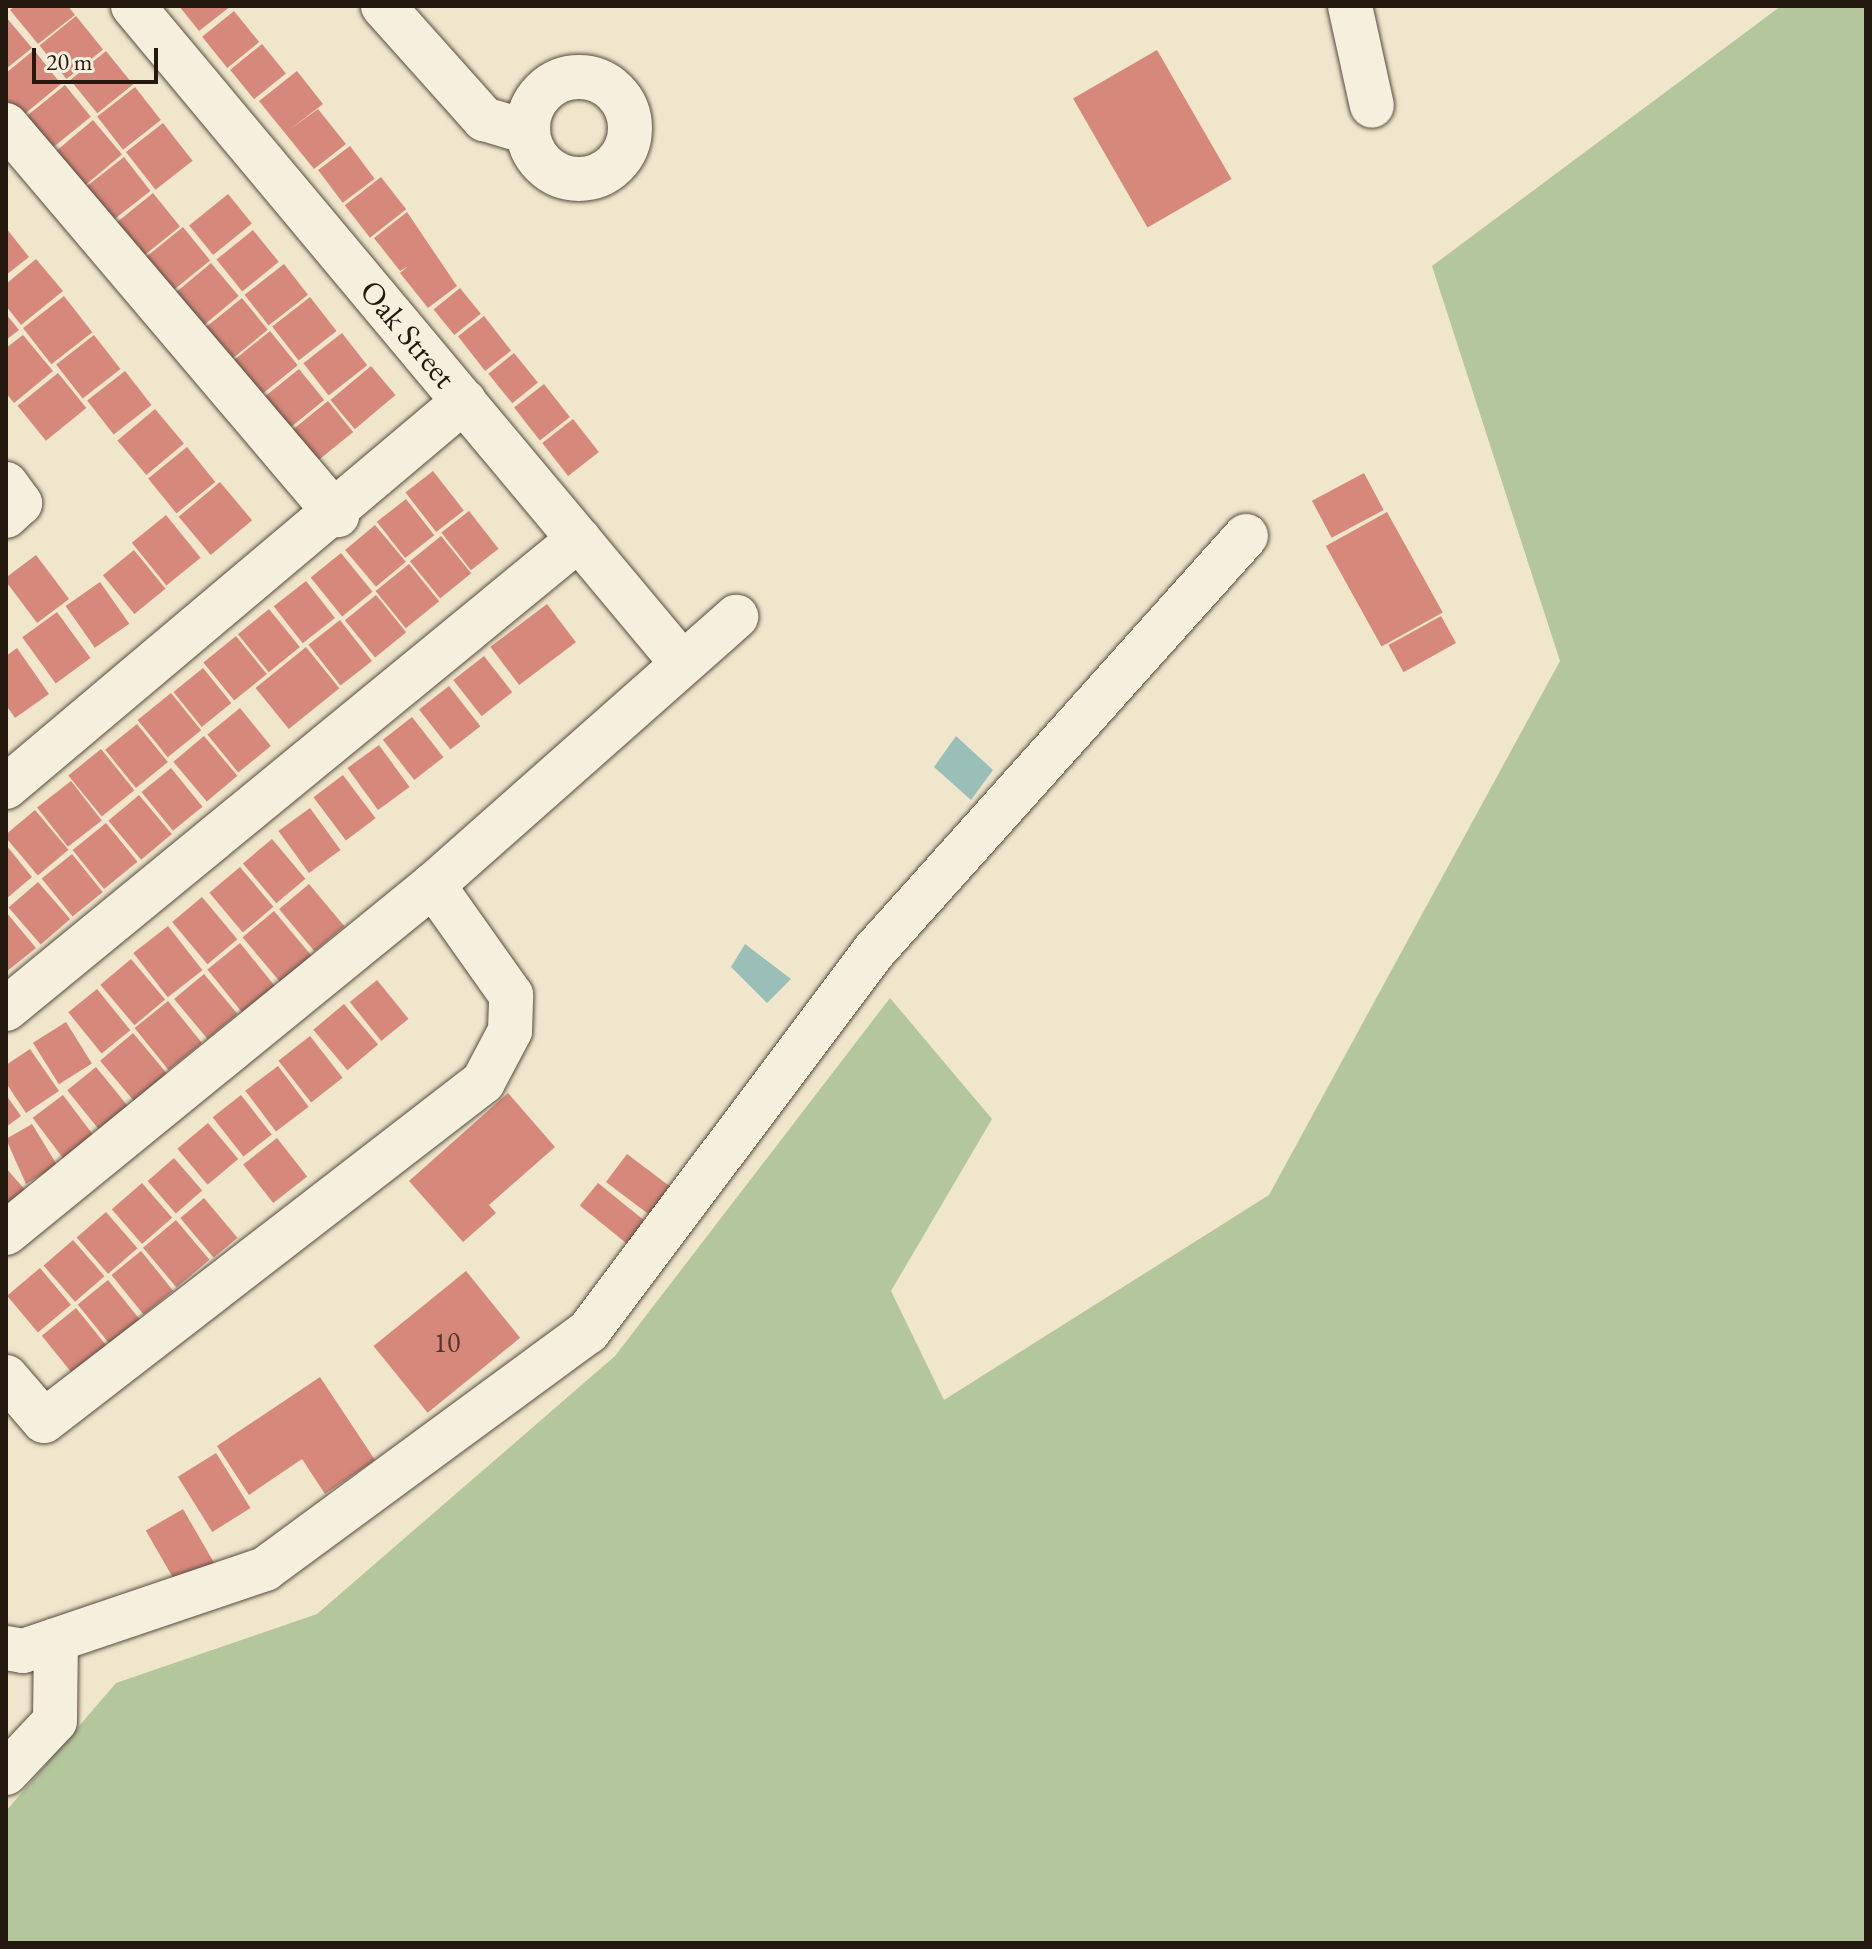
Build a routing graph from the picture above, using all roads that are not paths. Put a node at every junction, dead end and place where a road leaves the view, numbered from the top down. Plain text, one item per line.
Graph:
1 (133, 6) edge
2 (383, 6) edge
3 (1350, 6) edge
4 (1372, 106) dead end
5 (528, 132) dead end
6 (10, 140) edge
7 (464, 401) junction
8 (6, 484) edge
9 (337, 515) junction
10 (6, 516) edge
11 (1246, 536) dead end
12 (579, 539) junction
13 (736, 617) dead end
14 (682, 663) junction
15 (6, 787) edge
16 (433, 885) junction
17 (6, 1009) edge
18 (6, 1233) edge
19 (6, 1377) edge
20 (56, 1640) junction
21 (6, 1648) edge
22 (6, 1773) edge

1 - 7 street, Oak Street
2 - 5 street
3 - 4 street
6 - 9 street
7 - 9 street
7 - 12 street, Oak Street
8 - 10 street
9 - 15 street
11 - 20 street
12 - 14 street, Oak Street
12 - 17 street
13 - 14 street
14 - 16 street
16 - 18 street
16 - 19 street
20 - 21 street
20 - 22 street

